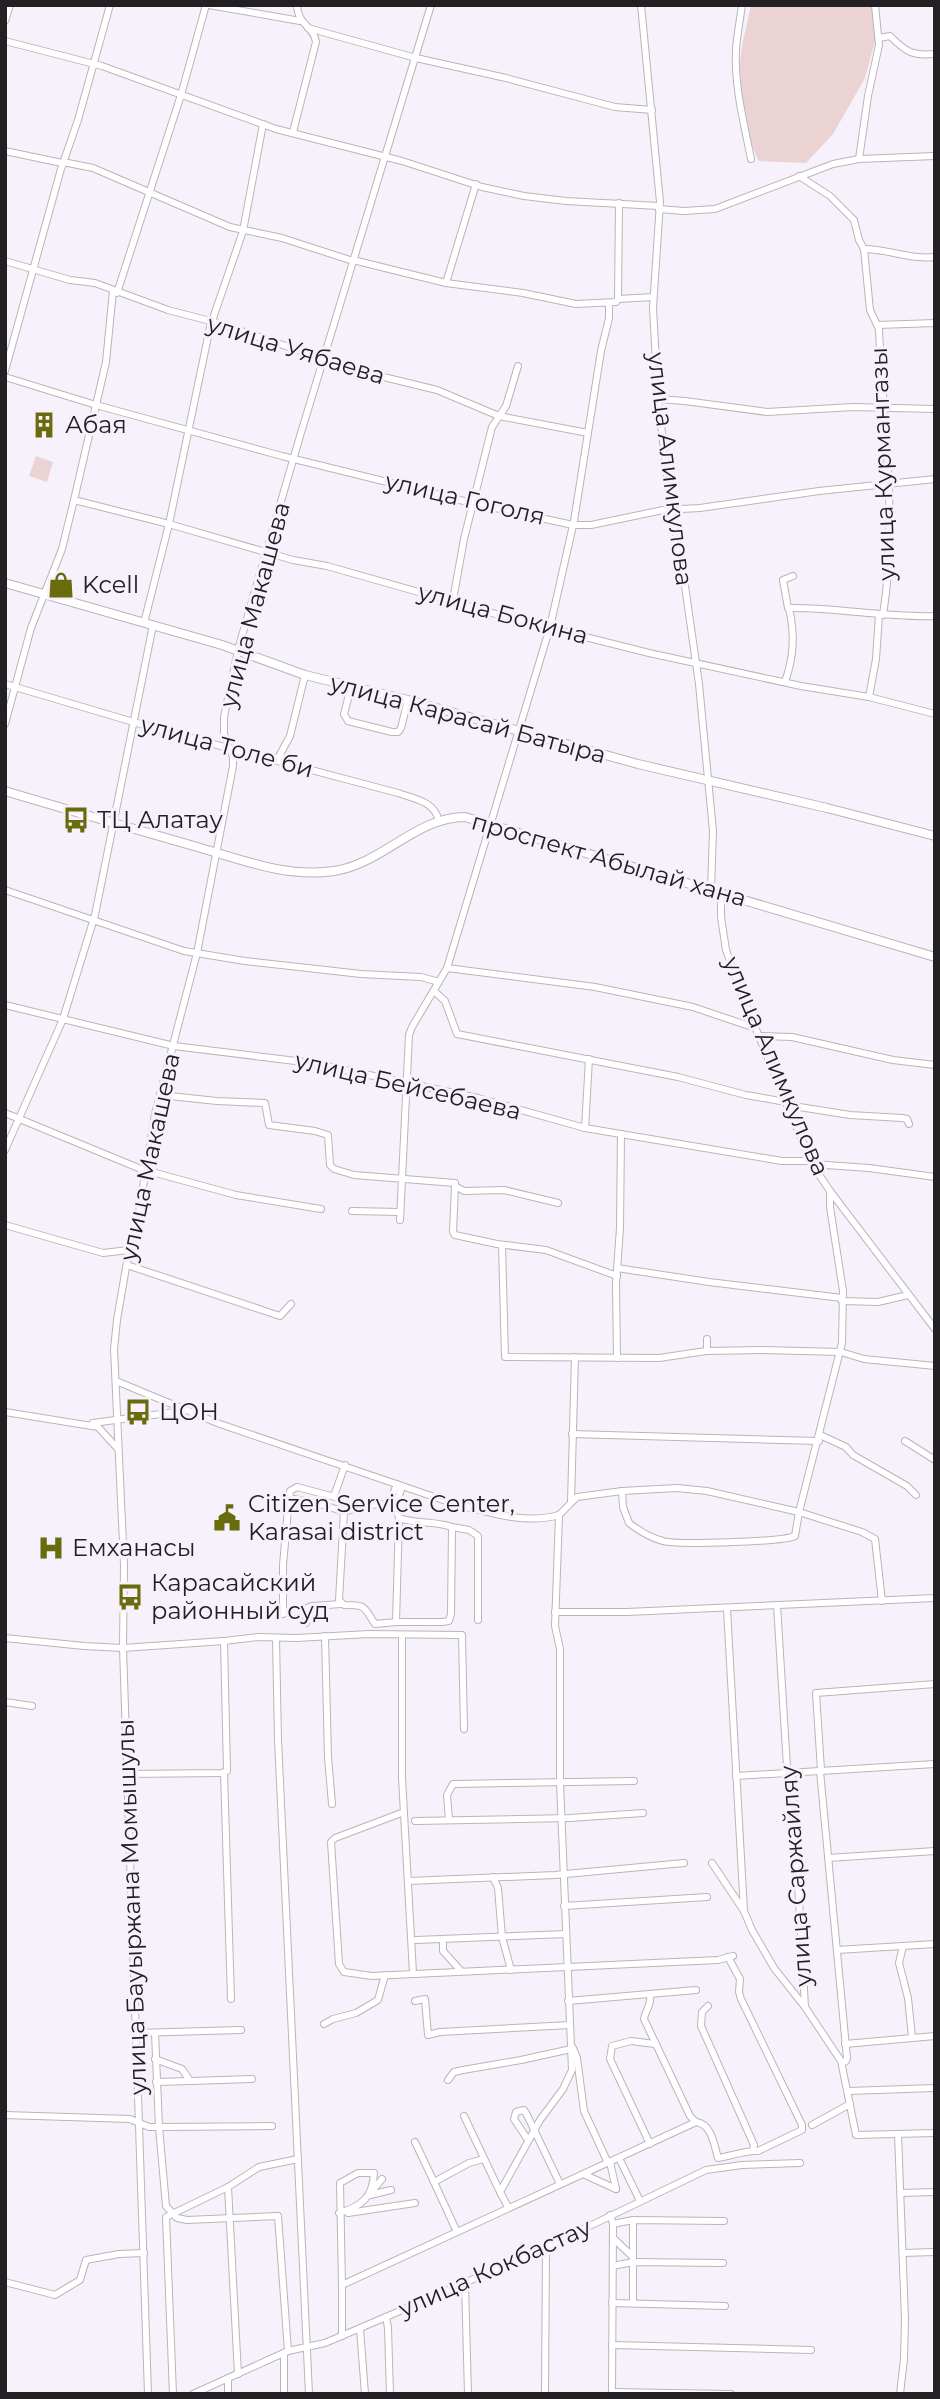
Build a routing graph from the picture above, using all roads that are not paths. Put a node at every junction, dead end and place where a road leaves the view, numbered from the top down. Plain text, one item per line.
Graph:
1 (10, 5) edge
2 (110, 5) edge
3 (207, 5) edge
4 (297, 5) edge
5 (431, 5) edge
6 (640, 5) edge
7 (742, 5) edge
8 (875, 5) edge
9 (5, 21) edge
10 (300, 21) junction
11 (308, 28) junction
12 (879, 38) junction
13 (5, 41) edge
14 (935, 54) edge
15 (415, 58) junction
16 (92, 63) junction
17 (181, 95) junction
18 (652, 110) junction
19 (263, 124) junction
20 (293, 132) junction
21 (5, 151) edge
22 (384, 156) junction
23 (935, 156) edge
24 (751, 159) dead end
25 (859, 159) junction
26 (62, 163) junction
27 (799, 176) junction
28 (476, 184) junction
29 (150, 193) junction
30 (619, 203) junction
31 (659, 207) junction
32 (243, 231) junction
33 (864, 249) junction
34 (935, 257) edge
35 (353, 260) junction
36 (5, 261) edge
37 (35, 270) junction
38 (446, 283) junction
39 (115, 292) junction
40 (653, 297) junction
41 (618, 299) junction
42 (609, 303) junction
43 (212, 322) junction
44 (935, 323) edge
45 (878, 326) junction
46 (323, 360) junction
47 (518, 366) dead end
48 (5, 371) edge
49 (5, 377) edge
50 (658, 399) junction
51 (96, 405) junction
52 (883, 407) junction
53 (935, 409) edge
54 (499, 416) junction
55 (188, 430) junction
56 (588, 433) junction
57 (295, 459) junction
58 (935, 479) edge
59 (888, 483) junction
60 (74, 500) junction
61 (472, 503) junction
62 (671, 510) junction
63 (169, 524) junction
64 (573, 524) junction
65 (267, 553) junction
66 (793, 576) dead end
67 (5, 583) edge
68 (45, 595) junction
69 (453, 600) junction
70 (789, 608) junction
71 (881, 615) junction
72 (935, 616) edge
73 (148, 624) junction
74 (550, 627) junction
75 (239, 650) junction
76 (696, 663) junction
77 (305, 675) junction
78 (785, 682) junction
79 (5, 684) edge
80 (15, 687) junction
81 (351, 687) junction
82 (869, 697) junction
83 (408, 700) junction
84 (935, 714) edge
85 (135, 722) junction
86 (5, 724) edge
87 (517, 731) junction
88 (229, 748) junction
89 (277, 760) junction
90 (709, 782) junction
91 (5, 790) edge
92 (439, 821) junction
93 (113, 822) junction
94 (491, 824) junction
95 (935, 836) edge
96 (216, 853) junction
97 (5, 890) edge
98 (711, 890) junction
99 (721, 893) junction
100 (94, 920) junction
101 (197, 953) junction
102 (935, 957) edge
103 (447, 968) junction
104 (439, 982) junction
105 (434, 991) junction
106 (5, 1005) edge
107 (62, 1019) junction
108 (755, 1028) junction
109 (759, 1035) junction
110 (174, 1046) junction
111 (589, 1059) junction
112 (935, 1065) edge
113 (407, 1082) junction
114 (160, 1095) junction
115 (787, 1104) junction
116 (5, 1113) edge
117 (18, 1117) junction
118 (909, 1124) dead end
119 (585, 1128) junction
120 (621, 1134) junction
121 (5, 1150) edge
122 (812, 1162) junction
123 (145, 1170) junction
124 (935, 1177) edge
125 (401, 1179) junction
126 (455, 1186) junction
127 (830, 1191) junction
128 (558, 1203) dead end
129 (321, 1209) dead end
130 (352, 1211) dead end
131 (400, 1212) junction
132 (400, 1220) dead end
133 (5, 1225) edge
134 (502, 1245) junction
135 (129, 1250) junction
136 (127, 1265) junction
137 (617, 1268) junction
138 (617, 1276) junction
139 (908, 1295) junction
140 (842, 1299) junction
141 (291, 1304) dead end
142 (932, 1316) edge
143 (935, 1329) edge
144 (707, 1339) dead end
145 (707, 1351) junction
146 (841, 1352) junction
147 (575, 1357) junction
148 (617, 1357) junction
149 (935, 1366) edge
150 (116, 1381) junction
151 (185, 1410) junction
152 (5, 1412) edge
153 (118, 1421) junction
154 (86, 1424) junction
155 (572, 1434) junction
156 (819, 1438) junction
157 (905, 1441) dead end
158 (119, 1451) junction
159 (935, 1460) edge
160 (345, 1465) junction
161 (399, 1485) junction
162 (622, 1491) junction
163 (916, 1495) dead end
164 (334, 1496) junction
165 (289, 1498) junction
166 (571, 1502) junction
167 (367, 1505) junction
168 (393, 1505) junction
169 (344, 1512) junction
170 (799, 1513) junction
171 (559, 1515) junction
172 (399, 1518) junction
173 (452, 1527) junction
174 (935, 1598) edge
175 (882, 1601) junction
176 (341, 1604) junction
177 (777, 1605) junction
178 (727, 1608) junction
179 (555, 1612) junction
180 (283, 1614) dead end
181 (478, 1620) dead end
182 (396, 1622) junction
183 (306, 1623) dead end
184 (326, 1636) junction
185 (402, 1636) junction
186 (5, 1638) edge
187 (276, 1638) junction
188 (224, 1641) junction
189 (123, 1648) junction
190 (935, 1684) edge
191 (5, 1702) edge
192 (32, 1706) dead end
193 (464, 1729) dead end
194 (935, 1764) edge
195 (821, 1771) junction
196 (224, 1773) junction
197 (791, 1773) junction
198 (127, 1774) junction
199 (736, 1776) junction
200 (634, 1781) dead end
201 (561, 1783) junction
202 (332, 1804) dead end
203 (404, 1812) junction
204 (643, 1813) dead end
205 (562, 1817) junction
206 (449, 1820) junction
207 (415, 1821) dead end
208 (935, 1851) edge
209 (828, 1858) junction
210 (684, 1863) dead end
211 (712, 1863) dead end
212 (563, 1873) junction
213 (493, 1877) junction
214 (408, 1881) junction
215 (707, 1897) dead end
216 (564, 1906) junction
217 (744, 1911) junction
218 (566, 1934) junction
219 (502, 1937) junction
220 (443, 1939) junction
221 (416, 1940) dead end
222 (935, 1944) edge
223 (903, 1946) junction
224 (837, 1950) junction
225 (567, 1968) junction
226 (511, 1970) junction
227 (461, 1971) junction
228 (413, 1973) junction
229 (385, 1975) junction
230 (696, 1990) dead end
231 (650, 1995) junction
232 (231, 1999) dead end
233 (415, 2001) dead end
234 (568, 2001) junction
235 (708, 2006) dead end
236 (805, 2007) junction
237 (324, 2024) dead end
238 (569, 2025) junction
239 (241, 2030) dead end
240 (136, 2033) junction
241 (155, 2033) junction
242 (935, 2036) edge
243 (912, 2038) junction
244 (655, 2044) junction
245 (845, 2044) junction
246 (570, 2046) junction
247 (155, 2059) junction
248 (842, 2063) junction
249 (252, 2079) dead end
250 (447, 2080) dead end
251 (190, 2081) junction
252 (156, 2082) junction
253 (935, 2088) edge
254 (848, 2091) junction
255 (850, 2104) junction
256 (5, 2115) edge
257 (464, 2116) dead end
258 (696, 2122) junction
259 (140, 2123) junction
260 (812, 2125) dead end
261 (272, 2126) dead end
262 (149, 2127) junction
263 (159, 2127) junction
264 (534, 2130) junction
265 (935, 2133) edge
266 (898, 2134) junction
267 (140, 2135) junction
268 (528, 2140) junction
269 (415, 2142) dead end
270 (650, 2144) junction
271 (753, 2150) junction
272 (619, 2158) junction
273 (718, 2158) junction
274 (298, 2159) junction
275 (484, 2159) junction
276 (609, 2162) junction
277 (800, 2164) dead end
278 (718, 2167) junction
279 (583, 2174) junction
280 (382, 2179) dead end
281 (434, 2182) junction
282 (560, 2184) junction
283 (228, 2187) junction
284 (391, 2190) dead end
285 (500, 2192) junction
286 (935, 2192) edge
287 (901, 2193) junction
288 (370, 2195) junction
289 (640, 2201) junction
290 (415, 2203) dead end
291 (508, 2207) junction
292 (339, 2213) junction
293 (171, 2214) junction
294 (610, 2215) junction
295 (229, 2218) junction
296 (633, 2220) junction
297 (723, 2221) dead end
298 (613, 2224) junction
299 (457, 2232) junction
300 (613, 2238) junction
301 (546, 2247) junction
302 (935, 2252) edge
303 (144, 2253) junction
304 (903, 2253) junction
305 (633, 2259) junction
306 (723, 2263) dead end
307 (613, 2266) junction
308 (5, 2282) edge
309 (465, 2283) junction
310 (342, 2284) junction
311 (612, 2303) junction
312 (633, 2303) junction
313 (724, 2305) dead end
314 (386, 2318) junction
315 (360, 2329) junction
316 (342, 2336) junction
317 (307, 2345) junction
318 (612, 2345) junction
319 (811, 2350) dead end
320 (286, 2352) junction
321 (237, 2374) junction
322 (228, 2378) junction
323 (612, 2393) edge
324 (148, 2394) edge
325 (173, 2394) edge
326 (193, 2394) edge
327 (228, 2394) edge
328 (284, 2394) edge
329 (309, 2394) edge
330 (365, 2394) edge
331 (390, 2394) edge
332 (468, 2394) edge
333 (545, 2394) edge
334 (731, 2394) edge
335 (900, 2394) edge

1 - 9 street
2 - 16 street
3 - 10 street
3 - 17 street
4 - 10 street
5 - 15 street, улица Макашева
6 - 18 street, улица Алимкулова
7 - 24 street
8 - 12 street
10 - 11 street
11 - 15 street
11 - 20 street
12 - 14 street
12 - 25 street
13 - 16 street
15 - 18 street
15 - 22 street, улица Макашева
16 - 17 street
16 - 26 street
17 - 19 street
17 - 29 street
18 - 31 street, улица Алимкулова
19 - 20 street
19 - 32 street
20 - 22 street
21 - 26 street
22 - 28 street
22 - 35 street, улица Макашева
23 - 25 street
25 - 27 street
26 - 29 street
26 - 37 street
27 - 31 street
27 - 33 street, улица Курмангазы
28 - 30 street
28 - 38 street
29 - 32 street
29 - 39 street
30 - 31 street
30 - 41 street
31 - 40 street, улица Алимкулова
32 - 35 street
32 - 43 street
33 - 34 street
33 - 45 street, улица Курмангазы
35 - 38 street
35 - 46 street, улица Макашева
36 - 37 street, улица Уябаева
37 - 39 street, улица Уябаева
37 - 48 street
38 - 42 street
39 - 43 street, улица Уябаева
39 - 51 street
40 - 41 street
40 - 50 street, улица Алимкулова
41 - 42 street
42 - 56 street
43 - 46 street, улица Уябаева
43 - 55 street
44 - 45 street
45 - 52 street, улица Курмангазы
46 - 54 street, улица Уябаева
46 - 57 street, улица Макашева
47 - 54 street
49 - 51 street, улица Гоголя
50 - 52 street
50 - 62 street, улица Алимкулова
51 - 55 street, улица Гоголя
51 - 60 street
52 - 53 street
52 - 59 street, улица Курмангазы
54 - 56 street, улица Уябаева
54 - 61 street
55 - 57 street, улица Гоголя
55 - 63 street
56 - 64 street
57 - 61 street, улица Гоголя
57 - 65 street, улица Макашева
58 - 59 street, улица Гоголя
59 - 62 street, улица Гоголя
59 - 71 street, улица Курмангазы
60 - 63 street, улица Бокина
60 - 68 street
61 - 64 street, улица Гоголя
61 - 69 street
62 - 64 street, улица Гоголя
62 - 76 street, улица Алимкулова
63 - 65 street, улица Бокина
63 - 73 street
64 - 74 street
65 - 69 street, улица Бокина
65 - 75 street, улица Макашева
66 - 70 street
67 - 68 main road, улица Карасай Батыра
68 - 73 main road, улица Карасай Батыра
68 - 80 street
69 - 74 street, улица Бокина
70 - 71 street
70 - 78 street
71 - 72 street
71 - 82 street, улица Курмангазы
73 - 75 main road, улица Карасай Батыра
73 - 85 street
74 - 76 street, улица Бокина
74 - 87 street
75 - 77 main road, улица Карасай Батыра
75 - 88 street, улица Макашева
76 - 78 street, улица Бокина
76 - 90 street, улица Алимкулова
77 - 81 main road, улица Карасай Батыра
77 - 89 street
78 - 82 street, улица Бокина
79 - 80 street, улица Толе би
80 - 85 street, улица Толе би
80 - 86 street
81 - 83 main road, улица Карасай Батыра
81 - 83 street
82 - 84 street, улица Бокина
83 - 87 main road, улица Карасай Батыра
85 - 88 street, улица Толе би
85 - 93 street
87 - 90 main road, улица Карасай Батыра
87 - 94 street
88 - 89 street, улица Толе би
88 - 96 street, улица Макашева
89 - 92 street, улица Толе би
90 - 95 main road, улица Карасай Батыра
90 - 98 street, улица Алимкулова
91 - 93 main road, проспект Абылай хана
92 - 94 main road, проспект Абылай хана
92 - 96 main road, проспект Абылай хана
93 - 96 main road, проспект Абылай хана
93 - 100 street
94 - 98 main road, проспект Абылай хана
94 - 103 street
96 - 101 street, улица Макашева
97 - 100 street
98 - 99 main road, проспект Абылай хана
99 - 102 main road, проспект Абылай хана
99 - 108 street, улица Алимкулова
100 - 101 street
100 - 107 street
101 - 104 street
101 - 110 street, улица Макашева
103 - 104 street
103 - 108 street
104 - 105 street
105 - 111 street
105 - 113 street
106 - 107 street, улица Бейсебаева
107 - 110 street, улица Бейсебаева
107 - 117 street
108 - 109 street, улица Алимкулова
109 - 112 street
109 - 115 street, улица Алимкулова
110 - 113 street, улица Бейсебаева
110 - 114 street, улица Макашева
111 - 115 street
111 - 119 street
113 - 119 street, улица Бейсебаева
113 - 125 street
114 - 123 street, улица Макашева
114 - 125 street
115 - 118 street
115 - 122 street, улица Алимкулова
116 - 117 street
117 - 121 street
117 - 123 street
119 - 120 street, улица Бейсебаева
120 - 122 street, улица Бейсебаева
120 - 137 street
122 - 124 street, улица Бейсебаева
122 - 127 street, улица Алимкулова
123 - 129 street
123 - 135 street, улица Макашева
125 - 126 street
125 - 131 street
126 - 128 street
126 - 134 street
127 - 139 street, улица Алимкулова
127 - 140 street
130 - 131 street
131 - 132 street
133 - 135 street
134 - 138 street
134 - 147 street
135 - 136 street, улица Макашева
136 - 141 street
136 - 150 street, улица Макашева
137 - 138 street
137 - 140 street
138 - 148 street
139 - 140 street
139 - 142 street, улица Алимкулова
140 - 146 street
142 - 143 street, улица Алимкулова
144 - 145 street
145 - 146 street
145 - 148 street
146 - 149 street
146 - 156 street
147 - 148 street
147 - 155 street
150 - 151 street
150 - 153 street, улица Макашева
151 - 153 street
151 - 160 street
152 - 154 street
153 - 154 street
153 - 158 street, улица Бауыржана Момышулы
154 - 158 street
155 - 156 street
155 - 166 street
156 - 163 street
156 - 170 street
157 - 159 street
158 - 189 street, улица Бауыржана Момышулы
160 - 161 street
160 - 164 street
161 - 168 street
161 - 171 street
162 - 166 street
162 - 170 street
162 - 170 street
164 - 165 street
164 - 167 street
165 - 169 street
165 - 180 street
166 - 171 street
167 - 168 street
167 - 169 street
168 - 172 street
169 - 176 street
170 - 175 street
171 - 179 street
172 - 173 street
172 - 182 street
173 - 181 street
173 - 182 street
174 - 175 street
175 - 177 street
176 - 182 street
176 - 183 street
177 - 178 street
177 - 197 street, улица Саржайляу
178 - 179 street
178 - 199 street
179 - 201 street
184 - 185 street
184 - 187 street
184 - 202 street
185 - 193 street
185 - 203 street
186 - 189 street
187 - 188 street
187 - 274 street
188 - 189 street
188 - 196 street
189 - 198 street, улица Бауыржана Момышулы
190 - 195 street
191 - 192 street
194 - 195 street
195 - 197 street
195 - 209 street
196 - 198 street
196 - 232 street
197 - 199 street
197 - 236 street, улица Саржайляу
198 - 240 street, улица Бауыржана Момышулы
199 - 217 street
200 - 201 street
201 - 205 street
201 - 206 street
203 - 214 street
203 - 229 street
204 - 205 street
205 - 206 street
205 - 212 street
206 - 207 street
208 - 209 street
209 - 224 street
210 - 212 street
211 - 217 street
212 - 213 street
212 - 216 street
213 - 214 street
213 - 219 street
214 - 228 street
215 - 216 street
216 - 218 street
217 - 236 street
218 - 219 street
218 - 225 street
219 - 220 street
219 - 226 street
220 - 221 street
220 - 227 street
222 - 223 street
223 - 224 street
223 - 243 street
224 - 245 street
225 - 226 street
225 - 234 street
225 - 271 street
226 - 227 street
227 - 228 street
228 - 229 street
229 - 237 street
230 - 231 street
231 - 234 street
231 - 244 street
233 - 238 street
234 - 238 street
235 - 271 street
236 - 248 street, улица Саржайляу
238 - 246 street
239 - 241 street
240 - 241 street
240 - 259 street, улица Бауыржана Момышулы
241 - 247 street
242 - 243 street
243 - 245 street
244 - 258 street
244 - 270 street
245 - 248 street
246 - 250 street
246 - 264 street
246 - 276 street
247 - 251 street
247 - 252 street
248 - 254 street, улица Саржайляу
249 - 251 street
251 - 252 street
252 - 263 street
253 - 254 street
254 - 255 street, улица Саржайляу
255 - 260 street
255 - 266 street, улица Саржайляу
256 - 259 street
257 - 275 street
258 - 270 street
258 - 273 street
259 - 262 street
259 - 267 street, улица Бауыржана Момышулы
261 - 263 street
262 - 263 street
262 - 267 street
263 - 293 street
264 - 268 street
264 - 268 street
264 - 282 street
265 - 266 street
266 - 287 street
267 - 303 street, улица Бауыржана Момышулы
268 - 285 street
269 - 281 street
270 - 272 street
271 - 273 street
272 - 276 street
272 - 289 street
273 - 278 street
274 - 283 street
274 - 317 street
275 - 281 street
275 - 285 street
276 - 279 street
276 - 279 street
277 - 278 street, улица Кокбастау
278 - 289 street, улица Кокбастау
279 - 282 street
280 - 288 street
281 - 299 street
282 - 291 street
283 - 293 street
283 - 295 street
284 - 288 street
285 - 291 street
286 - 287 street
287 - 304 street
288 - 292 street
288 - 292 street
289 - 294 street, улица Кокбастау
290 - 292 street
291 - 299 street
292 - 310 street
293 - 295 street
293 - 325 street
294 - 298 street
294 - 301 street, улица Кокбастау
295 - 320 street
295 - 321 street
296 - 297 street
296 - 298 street
296 - 305 street
298 - 300 street
299 - 310 street
300 - 305 street
300 - 307 street
301 - 309 street, улица Кокбастау
301 - 333 street
302 - 304 street
303 - 308 street
303 - 324 street, улица Бауыржана Момышулы
304 - 335 street
305 - 306 street
305 - 307 street
305 - 312 street
307 - 311 street
309 - 314 street, улица Кокбастау
309 - 332 street
310 - 316 street
311 - 312 street
311 - 318 street
312 - 313 street
314 - 315 street, улица Кокбастау
314 - 331 street
315 - 316 street, улица Кокбастау
315 - 330 street
316 - 317 street, улица Кокбастау
317 - 320 street, улица Кокбастау
317 - 329 street
318 - 319 street
318 - 323 street
320 - 321 street, улица Кокбастау
320 - 328 street
321 - 322 street, улица Кокбастау
322 - 326 street, улица Кокбастау
322 - 327 street
323 - 334 street

